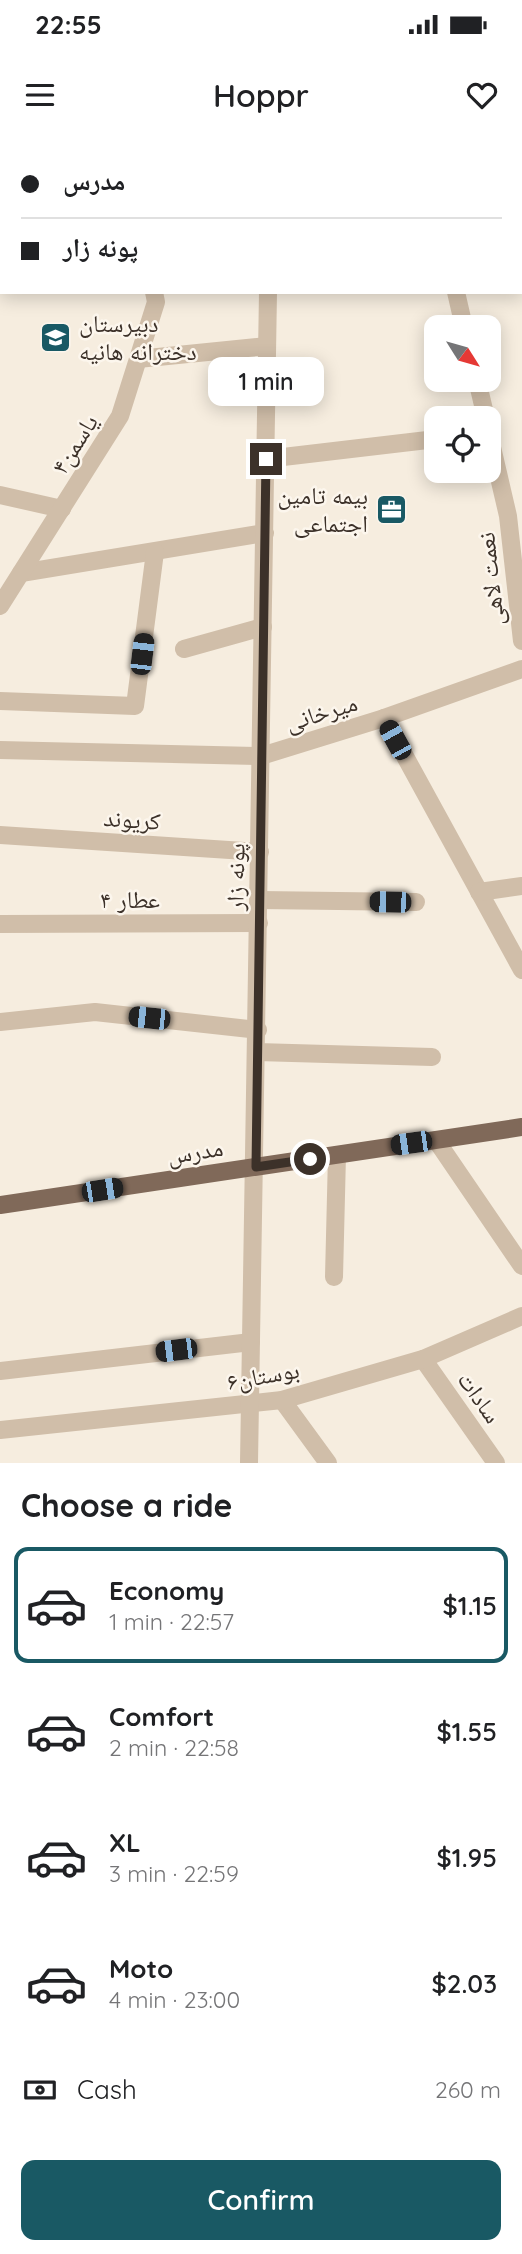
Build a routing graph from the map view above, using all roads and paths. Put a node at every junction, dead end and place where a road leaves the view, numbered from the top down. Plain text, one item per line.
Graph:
1 (154, 294) edge
2 (268, 294) edge
3 (456, 294) edge
4 (461, 315) edge
5 (267, 346) junction
6 (138, 359) junction
7 (424, 440) edge
8 (266, 459) junction
9 (501, 471) edge
10 (0, 495) edge
11 (62, 509) junction
12 (515, 515) edge
13 (265, 533) junction
14 (155, 552) junction
15 (21, 573) junction
16 (0, 606) edge
17 (264, 627) junction
18 (522, 641) edge
19 (184, 649) dead end
20 (522, 670) edge
21 (0, 701) edge
22 (383, 718) junction
23 (0, 750) edge
24 (261, 755) junction
25 (0, 835) edge
26 (260, 852) junction
27 (522, 886) edge
28 (479, 892) junction
29 (260, 900) junction
30 (416, 902) dead end
31 (259, 923) junction
32 (0, 924) edge
33 (522, 970) edge
34 (0, 1022) edge
35 (258, 1030) junction
36 (257, 1052) junction
37 (432, 1058) dead end
38 (522, 1127) edge
39 (436, 1140) junction
40 (337, 1155) junction
41 (256, 1167) junction
42 (0, 1205) edge
43 (522, 1266) edge
44 (334, 1277) dead end
45 (522, 1316) edge
46 (251, 1342) junction
47 (424, 1359) junction
48 (0, 1371) edge
49 (282, 1401) junction
50 (250, 1405) junction
51 (0, 1430) edge
52 (248, 1463) edge
53 (328, 1463) edge
54 (496, 1463) edge

1 - 6 street, یاسمن۴
2 - 5 street, پونه زار
3 - 4 street
5 - 6 street
5 - 8 street, پونه زار
6 - 11 street, یاسمن۴
7 - 8 street
8 - 13 street, پونه زار
9 - 12 street, نعمت لاهی
10 - 11 street
11 - 15 street, یاسمن۴
12 - 18 street, نعمت لاهی
13 - 14 street
13 - 17 street, پونه زار
14 - 15 street
14 - 21 street
15 - 16 street, یاسمن۴
17 - 19 street
17 - 24 street, پونه زار
20 - 22 street, میرخانی
22 - 24 street, میرخانی
22 - 28 street
23 - 24 street, میرخانی
24 - 26 street, پونه زار
25 - 26 street, کریوند
26 - 29 street, پونه زار
27 - 28 street
28 - 33 street
29 - 30 street
29 - 31 street, پونه زار
31 - 32 street, عطار ۴
31 - 35 street, پونه زار
34 - 35 street
35 - 36 street, پونه زار
36 - 37 street
36 - 41 street, پونه زار
38 - 39 main road, مدرس
39 - 40 main road, مدرس
39 - 43 street
40 - 41 main road, مدرس
40 - 44 street
41 - 42 main road, مدرس
41 - 46 street, پونه زار
45 - 47 street, بوستان۶
46 - 48 street
46 - 50 street, پونه زار
47 - 49 street, بوستان۶
47 - 54 street, سادات
49 - 50 street, بوستان۶
49 - 53 street
50 - 51 street, بوستان۶
50 - 52 street, پونه زار

